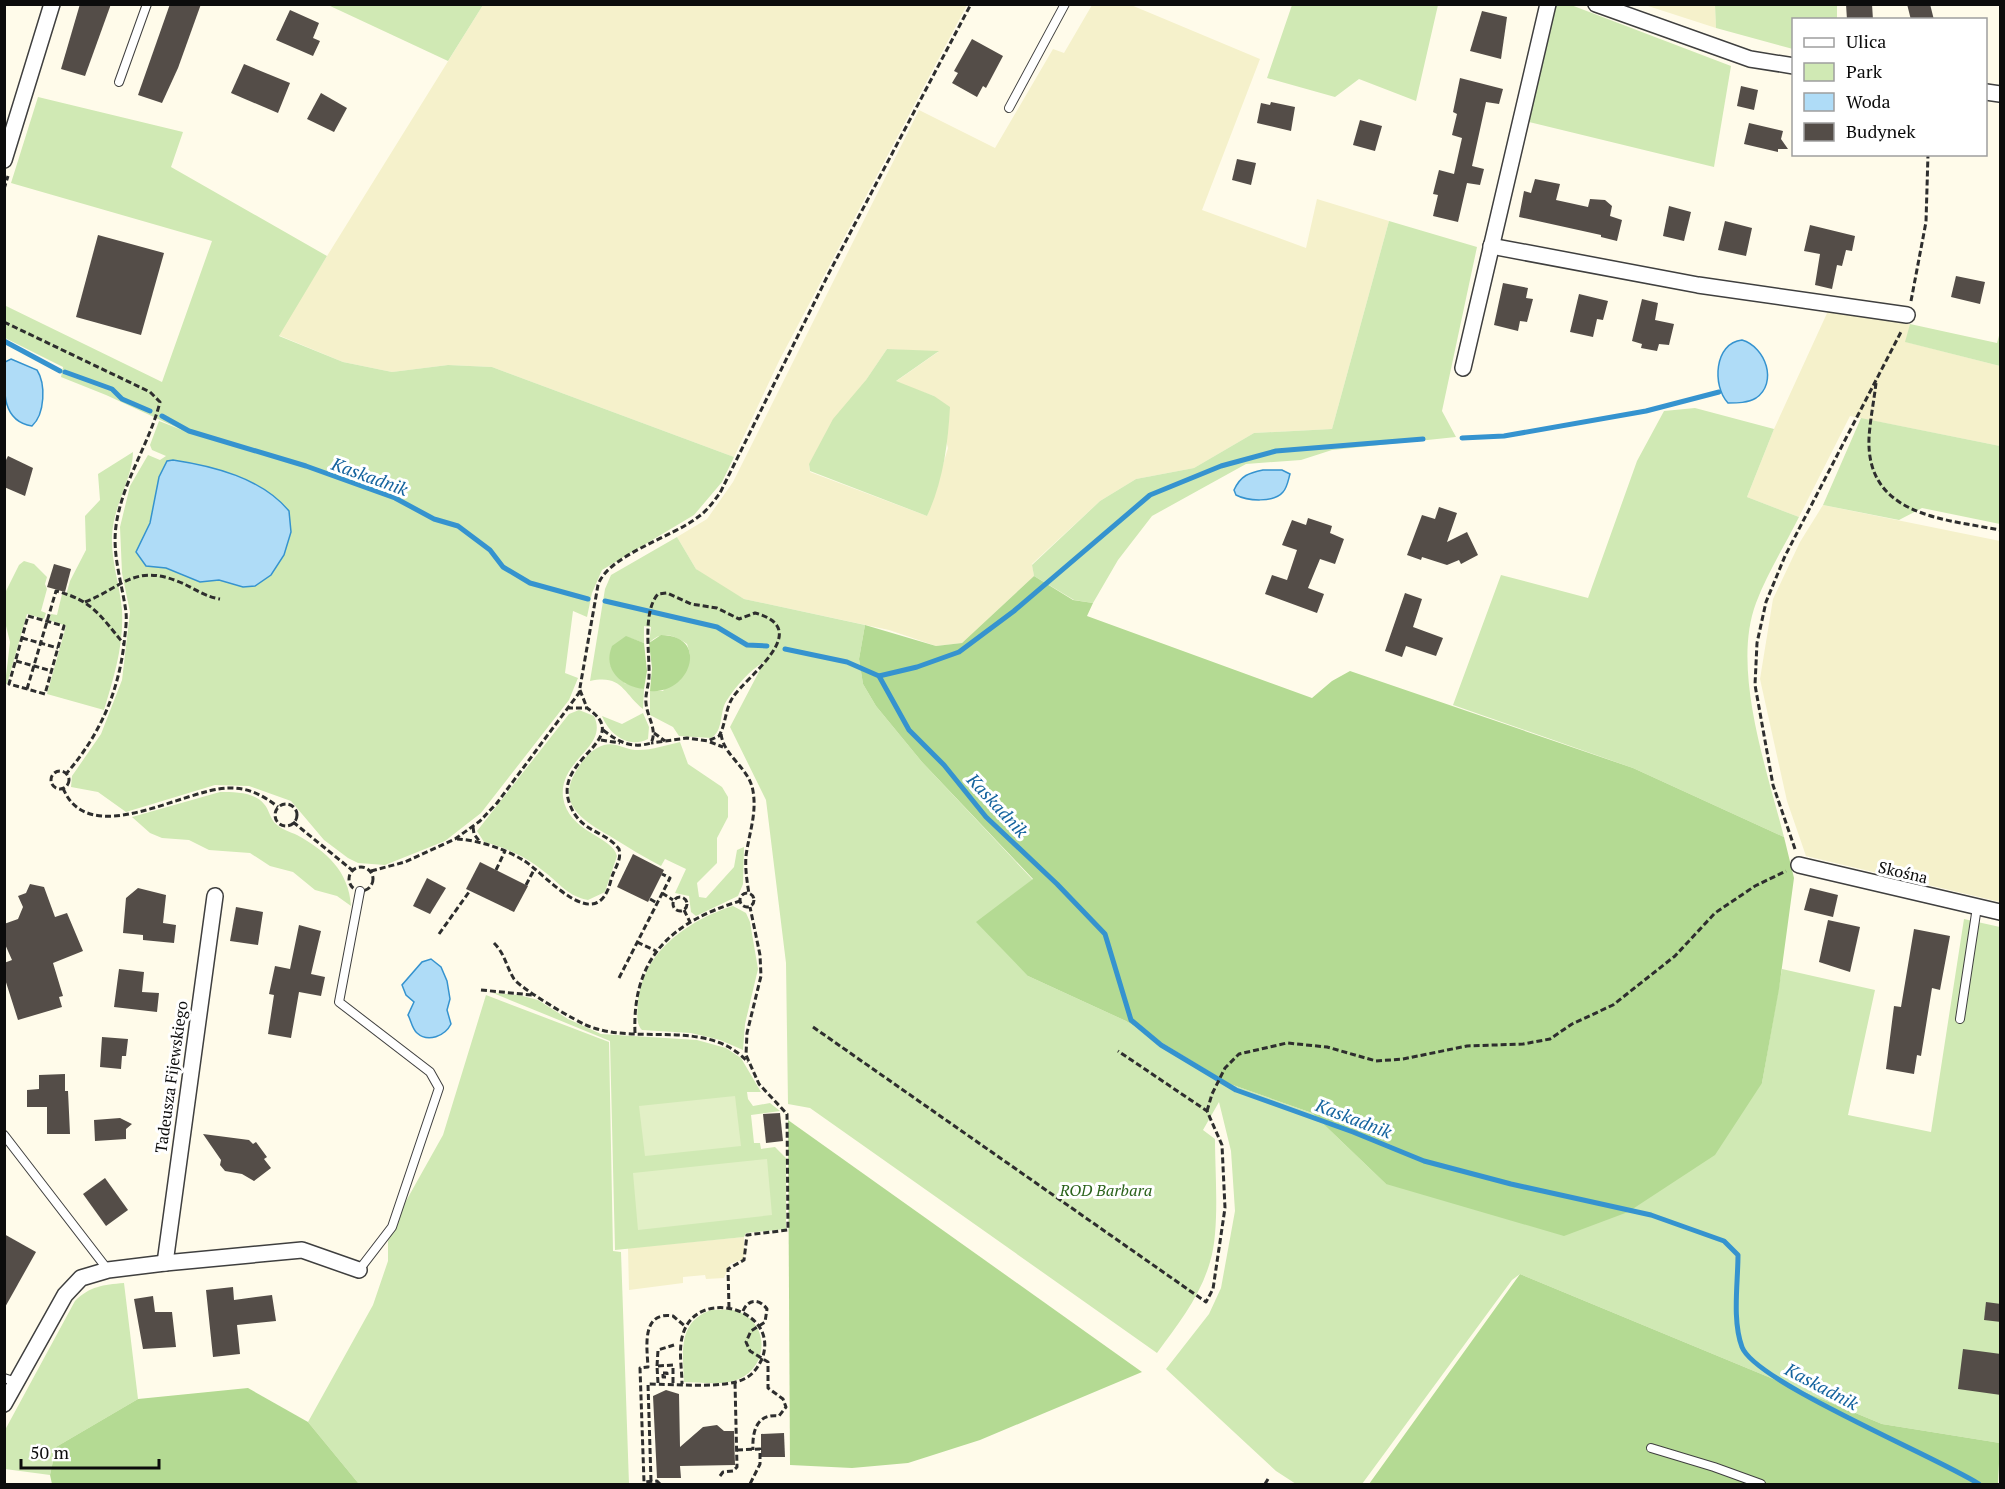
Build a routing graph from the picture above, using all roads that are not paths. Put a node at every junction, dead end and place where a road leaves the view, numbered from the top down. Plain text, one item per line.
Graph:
1 (52, 4) edge
2 (147, 4) edge
3 (1065, 4) edge
4 (1548, 4) edge
5 (1596, 4) edge
6 (1792, 66) edge
7 (119, 82) dead end
8 (1009, 108) dead end
9 (4, 160) edge
10 (1491, 246) junction
11 (1907, 315) road end
12 (1463, 368) dead end
13 (1799, 865) road end
14 (360, 891) dead end
15 (214, 896) dead end
16 (1977, 907) junction
17 (2001, 912) edge
18 (1960, 1019) dead end
19 (4, 1135) edge
20 (165, 1263) junction
21 (108, 1270) junction
22 (359, 1270) joint
23 (10, 1380) edge
24 (4, 1404) edge
25 (1651, 1448) dead end
26 (1761, 1485) edge

1 - 9 street
2 - 7 lane
3 - 8 lane
4 - 10 street
5 - 6 street
10 - 11 street
10 - 12 street
13 - 16 street, Skośna
14 - 22 lane
15 - 20 street, Tadeusza Fijewskiego
16 - 17 street, Skośna
16 - 18 lane
19 - 21 lane
20 - 21 street
20 - 22 street
21 - 23 street
23 - 24 street
25 - 26 lane

